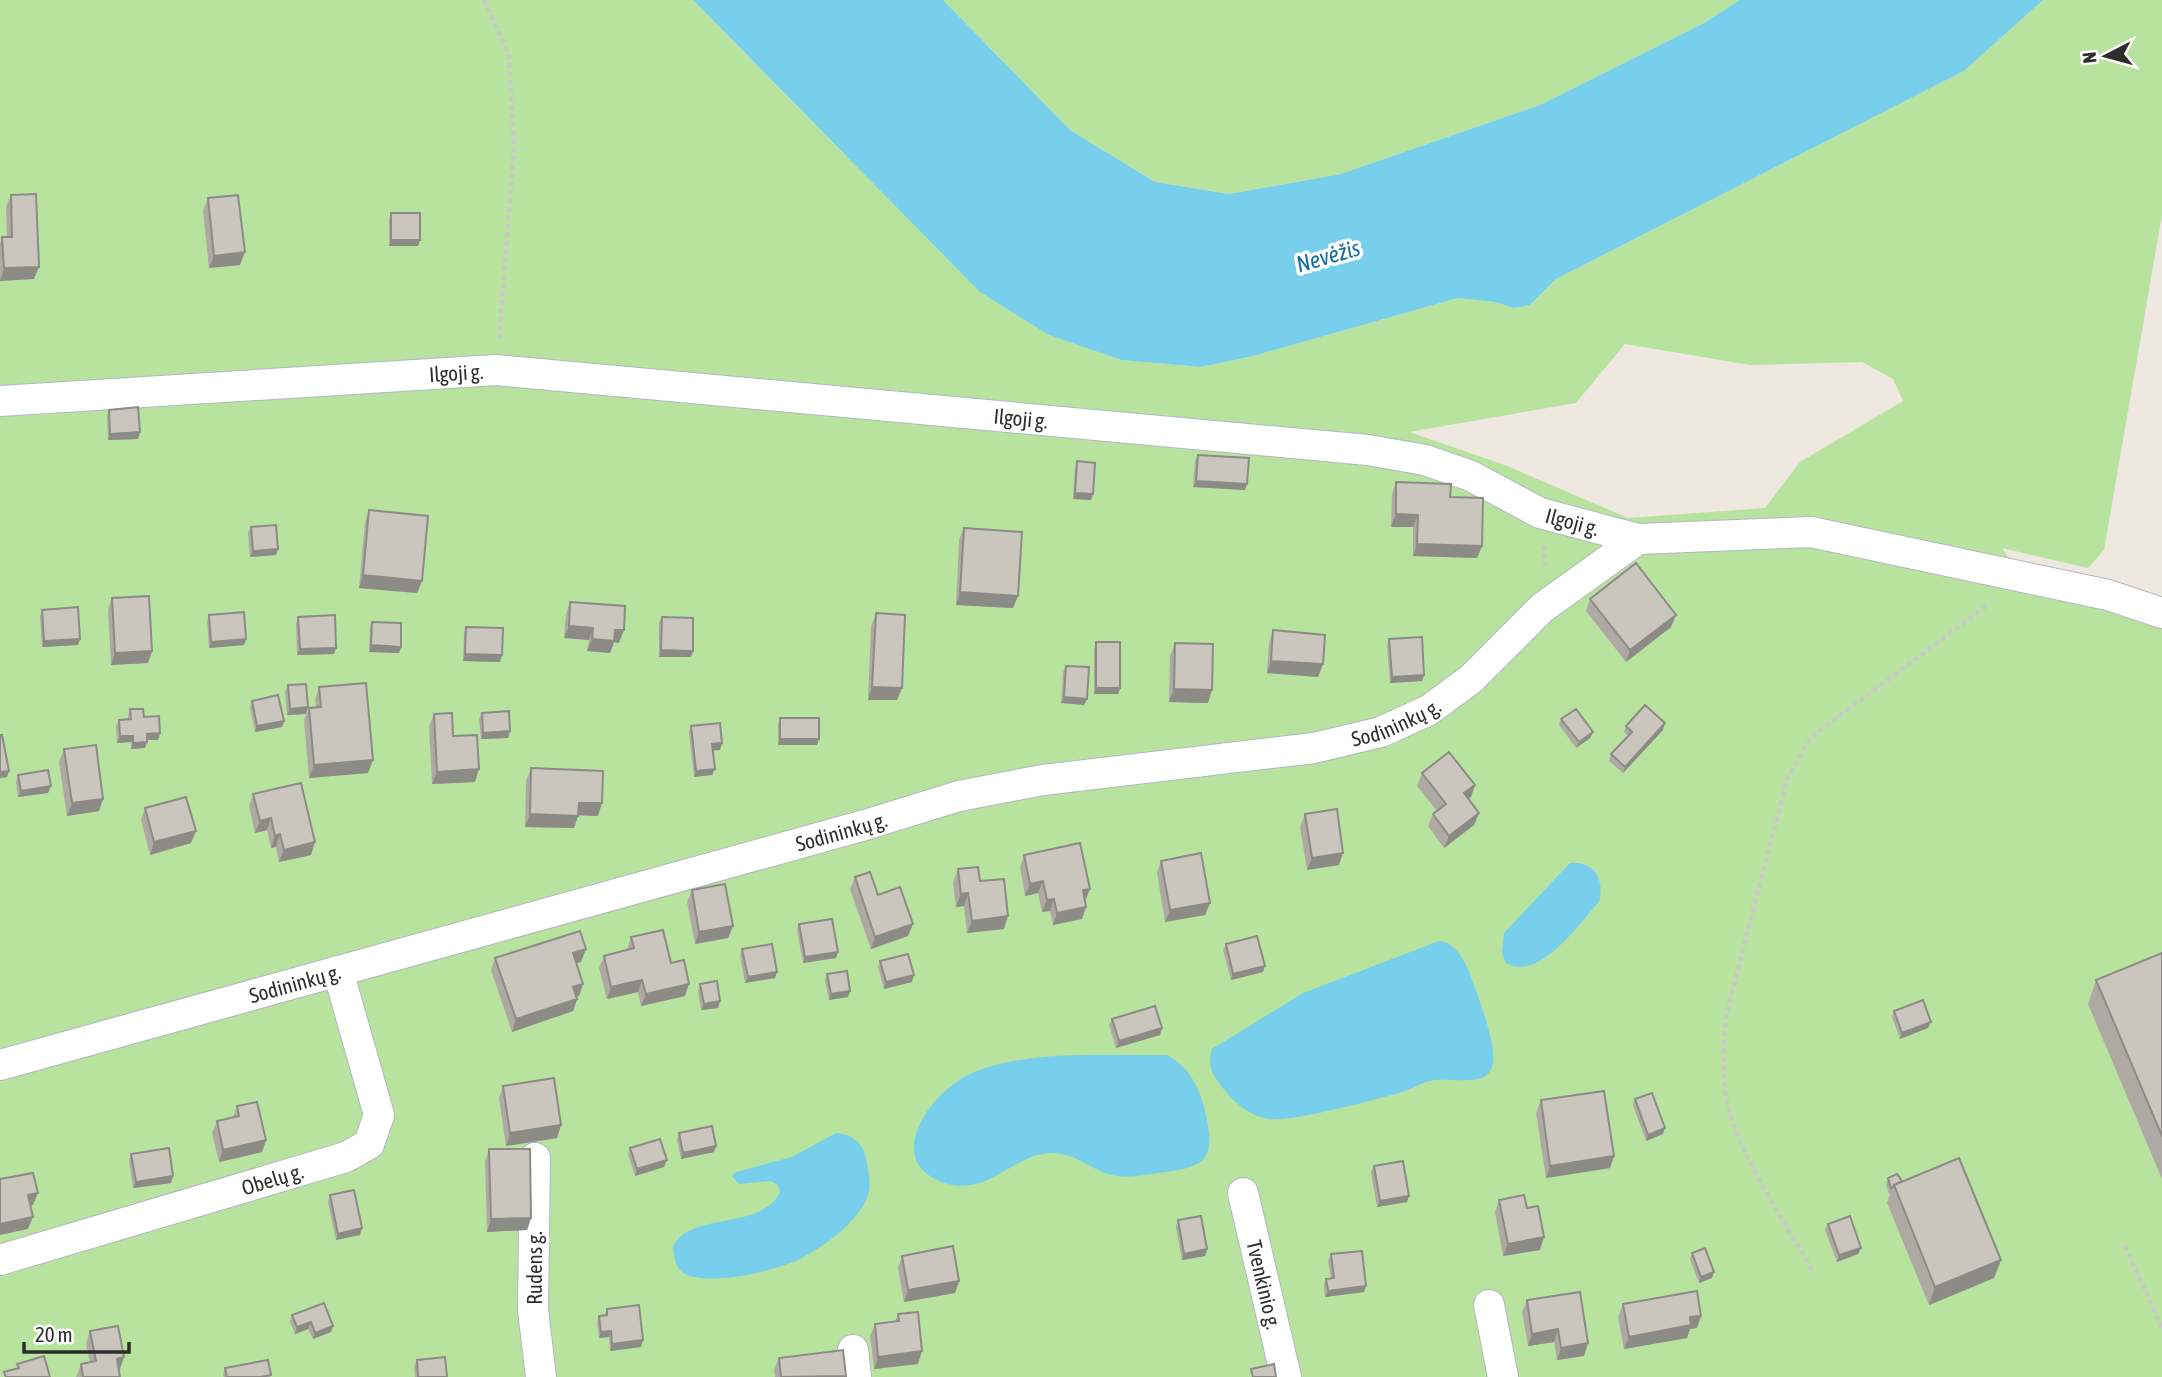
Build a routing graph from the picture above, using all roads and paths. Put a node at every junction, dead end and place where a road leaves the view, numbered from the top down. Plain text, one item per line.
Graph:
1 (484, 0) edge
2 (496, 370) junction
3 (0, 401) edge
4 (1540, 513) junction
5 (1639, 539) junction
6 (2023, 579) junction
7 (1542, 608) junction
8 (2162, 613) edge
9 (338, 971) junction
10 (0, 1065) edge
11 (535, 1158) dead end
12 (1243, 1193) dead end
13 (2125, 1246) dead end
14 (0, 1260) edge
15 (1812, 1270) dead end
16 (1489, 1305) dead end
17 (2162, 1328) edge
18 (541, 1377) edge
19 (1286, 1377) edge
20 (1503, 1377) edge

1 - 2 path
2 - 3 street, Ilgoji g.
2 - 4 street, Ilgoji g.
4 - 5 street, Ilgoji g.
4 - 7 path
5 - 6 street, Ilgoji g.
5 - 7 street, Sodininkų g.
6 - 8 street, Ilgoji g.
6 - 15 path
7 - 9 street, Sodininkų g.
9 - 10 street, Sodininkų g.
9 - 14 street, Obelų g.
11 - 18 street, Rudens g.
12 - 19 street, Tvenkinio g.
13 - 17 path
16 - 20 street

